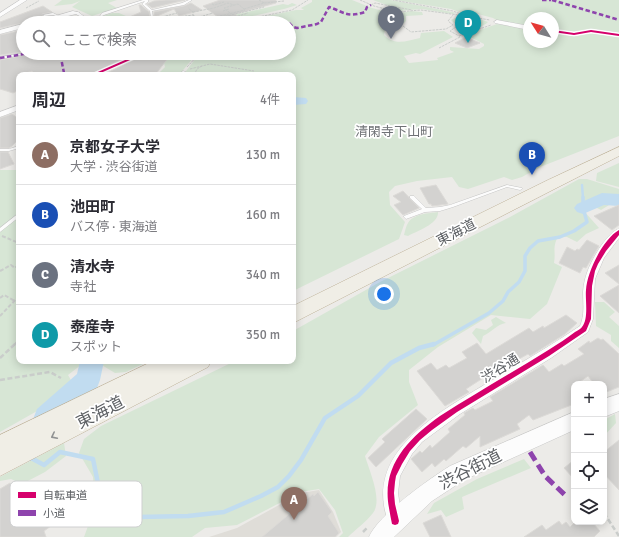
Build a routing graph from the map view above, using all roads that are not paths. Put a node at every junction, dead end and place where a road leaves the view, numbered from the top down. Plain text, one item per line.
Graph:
1 (24, 0) edge
2 (147, 0) edge
3 (191, 0) edge
4 (151, 11) junction
5 (77, 13) joint
6 (0, 15) edge
7 (44, 15) dead end
8 (58, 16) joint
9 (82, 16) edge
10 (101, 16) edge
11 (152, 16) edge
12 (497, 22) road end
13 (523, 27) edge
14 (16, 28) edge
15 (0, 32) edge
16 (559, 32) edge
17 (619, 35) edge
18 (16, 55) edge
19 (0, 58) edge
20 (130, 60) edge
21 (105, 72) edge
22 (16, 108) edge
23 (0, 115) edge
24 (619, 142) edge
25 (16, 148) edge
26 (0, 150) edge
27 (619, 152) edge
28 (520, 189) junction
29 (412, 197) dead end
30 (425, 210) junction
31 (406, 217) dead end
32 (16, 218) edge
33 (0, 230) edge
34 (619, 232) edge
35 (296, 301) edge
36 (296, 313) edge
37 (167, 364) edge
38 (195, 364) edge
39 (619, 402) edge
40 (607, 407) edge
41 (571, 422) edge
42 (0, 447) edge
43 (0, 464) edge
44 (395, 521) junction
45 (379, 537) edge

1 - 6 street
2 - 4 lane
2 - 10 lane
3 - 4 lane
4 - 11 lane
5 - 8 street
5 - 9 lane
7 - 8 lane
12 - 13 street
14 - 15 street
16 - 17 street
18 - 19 street
20 - 21 street
22 - 23 street
24 - 28 highway, 東海道
25 - 26 lane
27 - 36 highway, 東海道
28 - 30 lane
28 - 35 highway, 東海道
29 - 30 lane
30 - 31 lane
32 - 33 lane
34 - 44 street, 渋谷通
37 - 42 highway, 東海道
38 -> 43 highway, 東海道
39 - 40 main road
41 - 44 main road, 渋谷街道
44 - 45 main road, 渋谷街道

